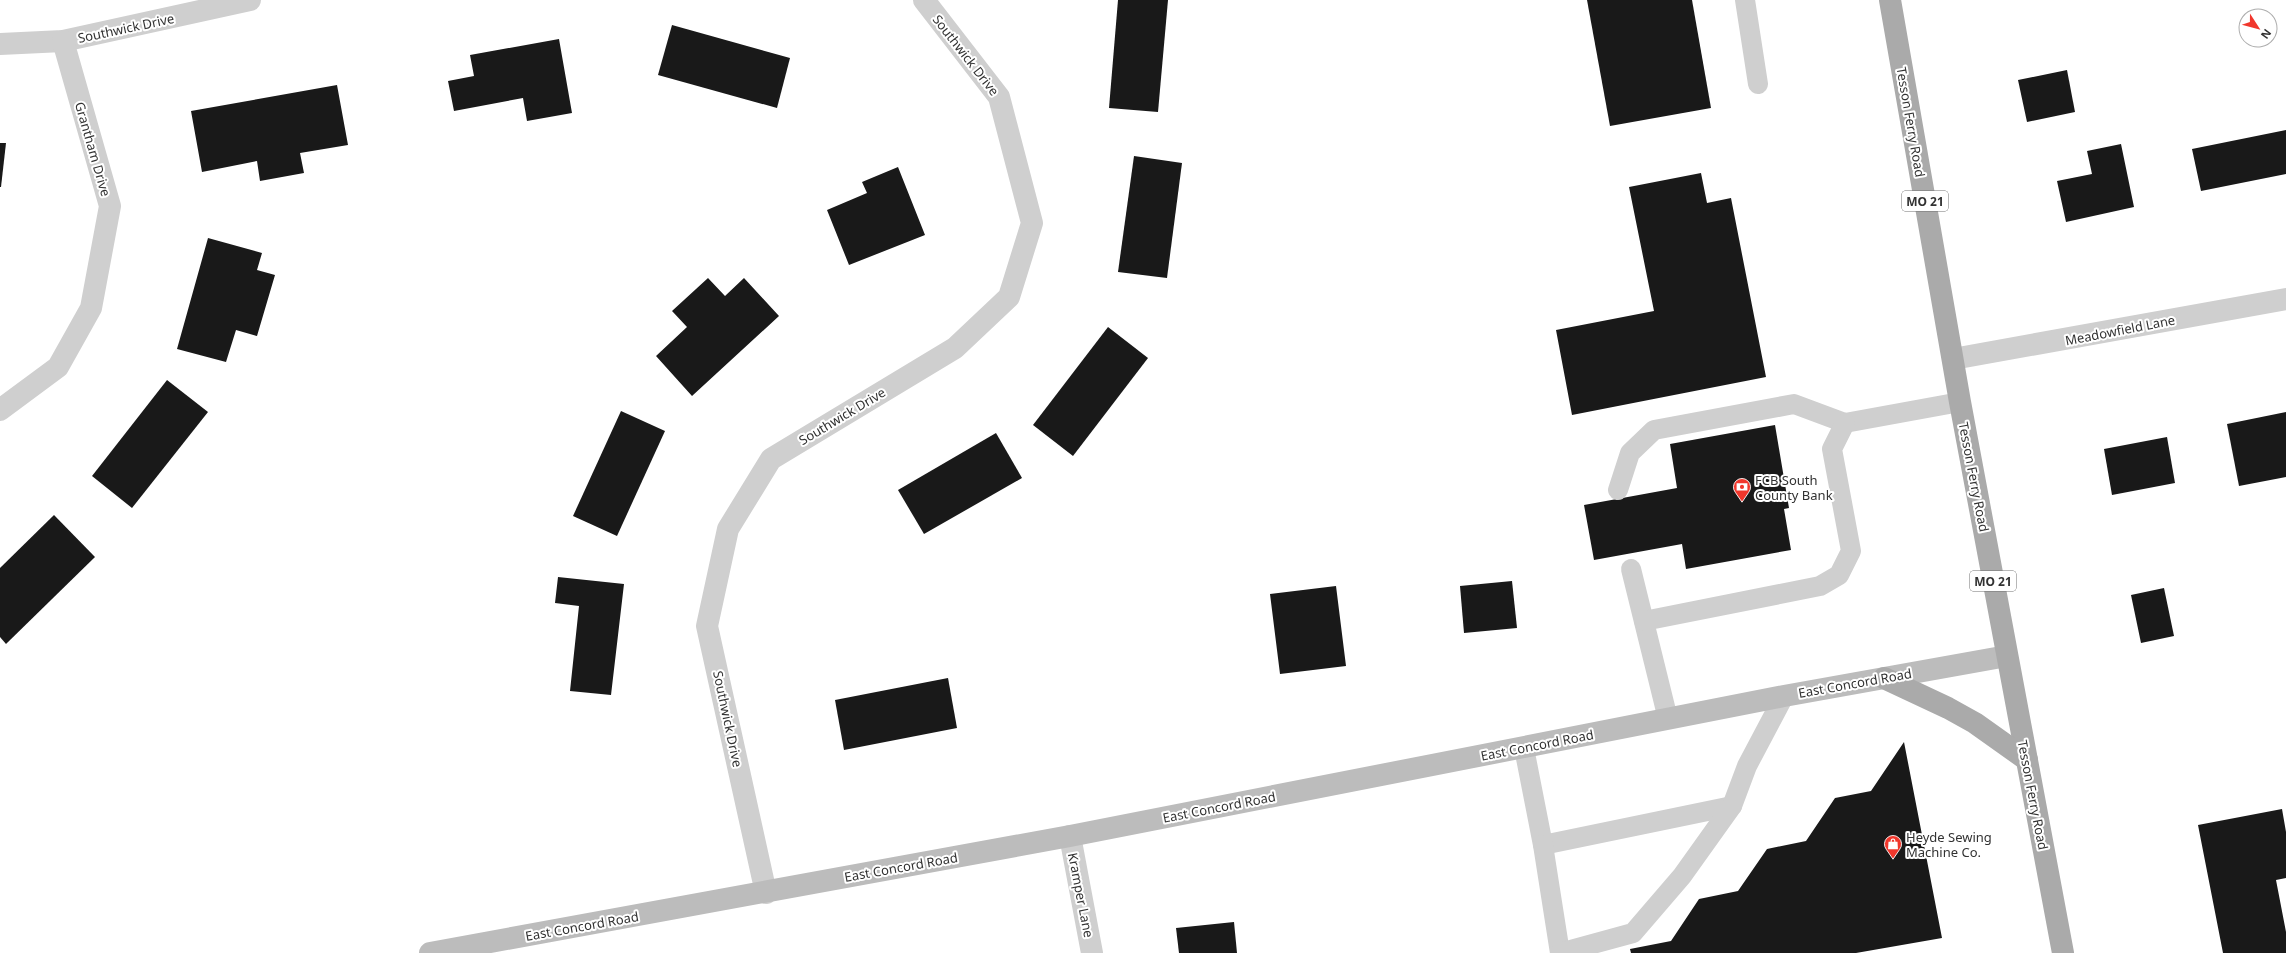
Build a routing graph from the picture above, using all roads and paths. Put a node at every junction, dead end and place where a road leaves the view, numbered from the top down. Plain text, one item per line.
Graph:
1 (250, 0) edge
2 (924, 0) edge
3 (1745, 0) edge
4 (1890, 0) edge
5 (63, 42) junction
6 (0, 44) edge
7 (1758, 84) dead end
8 (2286, 299) edge
9 (1953, 359) junction
10 (1960, 402) junction
11 (0, 410) edge
12 (1845, 423) junction
13 (1618, 490) dead end
14 (1631, 569) dead end
15 (1644, 621) junction
16 (2007, 656) junction
17 (1884, 678) junction
18 (1784, 696) junction
19 (1668, 719) junction
20 (1524, 748) junction
21 (2027, 760) junction
22 (1732, 806) junction
23 (1070, 836) junction
24 (1543, 845) junction
25 (766, 892) junction
26 (430, 953) edge
27 (1092, 953) edge
28 (1560, 953) edge
29 (2063, 953) edge

1 - 5 street, Southwick Drive
2 - 25 street, Southwick Drive
3 - 7 lane
4 - 9 main road, Tesson Ferry Road / MO 21
5 - 6 street, Southwick Drive
5 - 11 street, Grantham Drive
8 - 9 street, Meadowfield Lane
9 - 10 main road, Tesson Ferry Road / MO 21
10 - 12 lane
10 - 16 main road, Tesson Ferry Road / MO 21
12 - 13 lane
12 - 15 lane
14 - 15 lane
15 - 19 lane
16 - 17 street, East Concord Road
16 - 21 main road, Tesson Ferry Road / MO 21
17 - 18 street, East Concord Road
17 - 21 main road
18 - 19 street, East Concord Road
18 - 22 lane
19 - 20 street, East Concord Road
20 - 23 street, East Concord Road
20 - 24 lane
21 - 29 main road, Tesson Ferry Road / MO 21
22 - 24 lane
22 - 28 lane
23 - 25 street, East Concord Road
23 - 27 street, Kramper Lane
24 - 28 lane
25 - 26 street, East Concord Road

